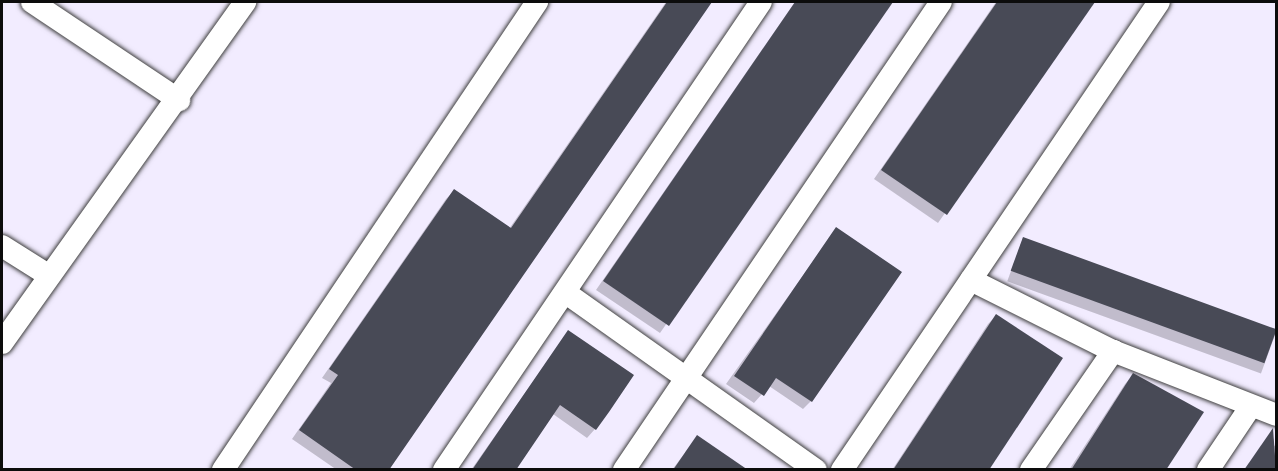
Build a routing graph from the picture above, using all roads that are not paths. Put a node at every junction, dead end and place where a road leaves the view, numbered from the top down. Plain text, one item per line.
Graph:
1 (32, 2) edge
2 (245, 2) edge
3 (537, 2) edge
4 (761, 2) edge
5 (941, 2) edge
6 (1159, 2) edge
7 (179, 100) junction
8 (2, 246) edge
9 (48, 275) junction
10 (971, 280) junction
11 (566, 293) junction
12 (2, 343) edge
13 (1113, 351) junction
14 (686, 379) junction
15 (1251, 406) junction
16 (1276, 415) edge
17 (223, 470) edge
18 (444, 470) edge
19 (624, 470) edge
20 (816, 470) edge
21 (842, 470) edge
22 (1031, 470) edge
23 (1208, 470) edge

1 - 7 street
2 - 7 street
3 - 17 street
4 - 11 street
5 - 14 street
6 - 10 street
7 - 9 street
8 - 9 street
9 - 12 street
10 - 13 street
10 - 21 street
11 - 14 street
11 - 18 street
13 - 15 street
13 - 22 street
14 - 19 street
14 - 20 street
15 - 16 street
15 - 23 street

